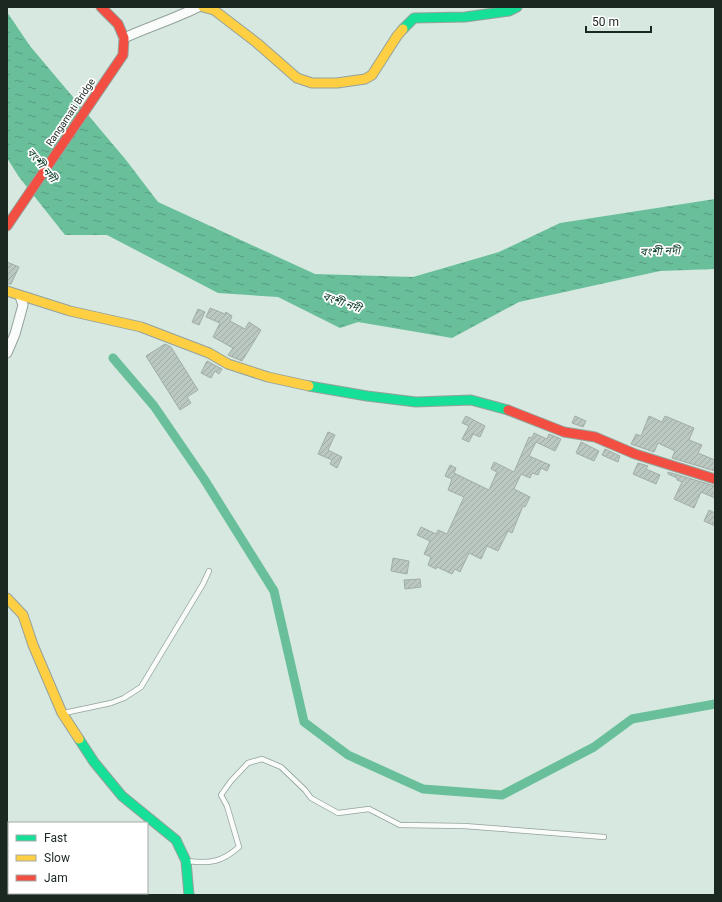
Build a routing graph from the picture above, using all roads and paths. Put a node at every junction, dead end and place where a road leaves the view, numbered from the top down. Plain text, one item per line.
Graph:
1 (101, 7) edge
2 (198, 7) edge
3 (203, 7) edge
4 (517, 7) edge
5 (124, 38) junction
6 (8, 225) edge
7 (7, 292) edge
8 (20, 296) junction
9 (7, 352) edge
10 (715, 479) edge
11 (209, 571) dead end
12 (7, 598) edge
13 (62, 713) junction
14 (604, 837) dead end
15 (186, 861) junction
16 (189, 895) edge

1 - 5 street
2 - 5 street
3 - 4 street
5 - 6 street, Rangamati Bridge
7 - 8 street
8 - 9 street
8 - 10 street
11 - 13 lane
12 - 13 street
13 - 15 street
14 - 15 lane
15 - 16 street

